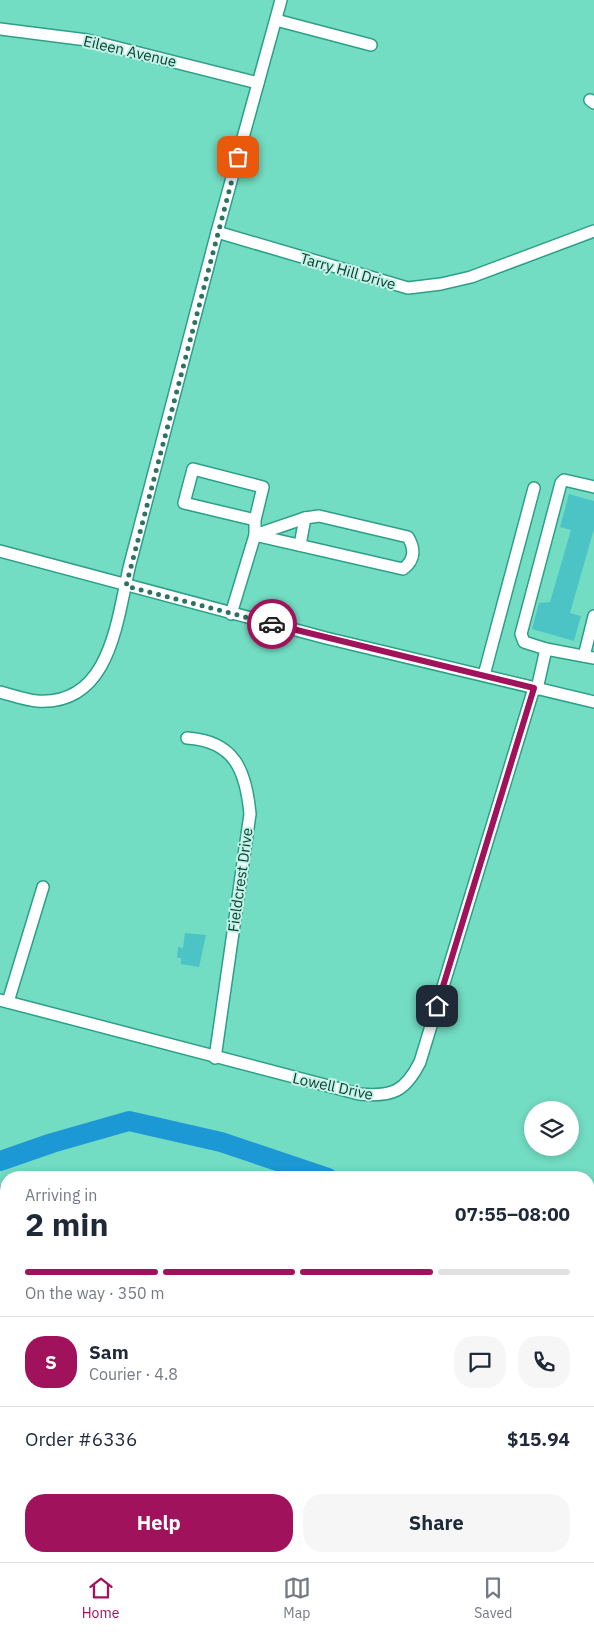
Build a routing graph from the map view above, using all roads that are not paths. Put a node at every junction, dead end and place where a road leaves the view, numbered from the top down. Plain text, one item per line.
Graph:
1 (281, 0) edge
2 (276, 20) junction
3 (0, 29) edge
4 (372, 45) dead end
5 (258, 83) junction
6 (594, 231) edge
7 (217, 232) junction
8 (594, 487) edge
9 (534, 488) dead end
10 (305, 518) junction
11 (255, 520) junction
12 (255, 535) junction
13 (300, 545) junction
14 (0, 551) edge
15 (126, 586) junction
16 (231, 614) junction
17 (594, 616) edge
18 (546, 649) junction
19 (589, 657) edge
20 (484, 675) junction
21 (535, 689) junction
22 (0, 692) edge
23 (594, 702) edge
24 (187, 738) dead end
25 (44, 887) dead end
26 (4, 1001) edge
27 (216, 1058) junction

1 - 2 street
2 - 4 street
2 - 5 street
3 - 5 street, Eileen Avenue
5 - 7 street
6 - 7 street, Tarry Hill Drive
7 - 15 street
8 - 18 street
9 - 20 street
10 - 12 street
10 - 13 street
10 - 13 street
11 - 11 street
11 - 12 street
12 - 13 street
12 - 16 street
14 - 15 street
15 - 16 street
15 - 22 street
16 - 20 street
17 - 19 street
18 - 19 street
18 - 21 street, Lowell Drive
20 - 21 street
21 - 23 street
21 - 27 street, Lowell Drive
24 - 27 street, Fieldcrest Drive
25 - 26 street
26 - 27 street, Lowell Drive

